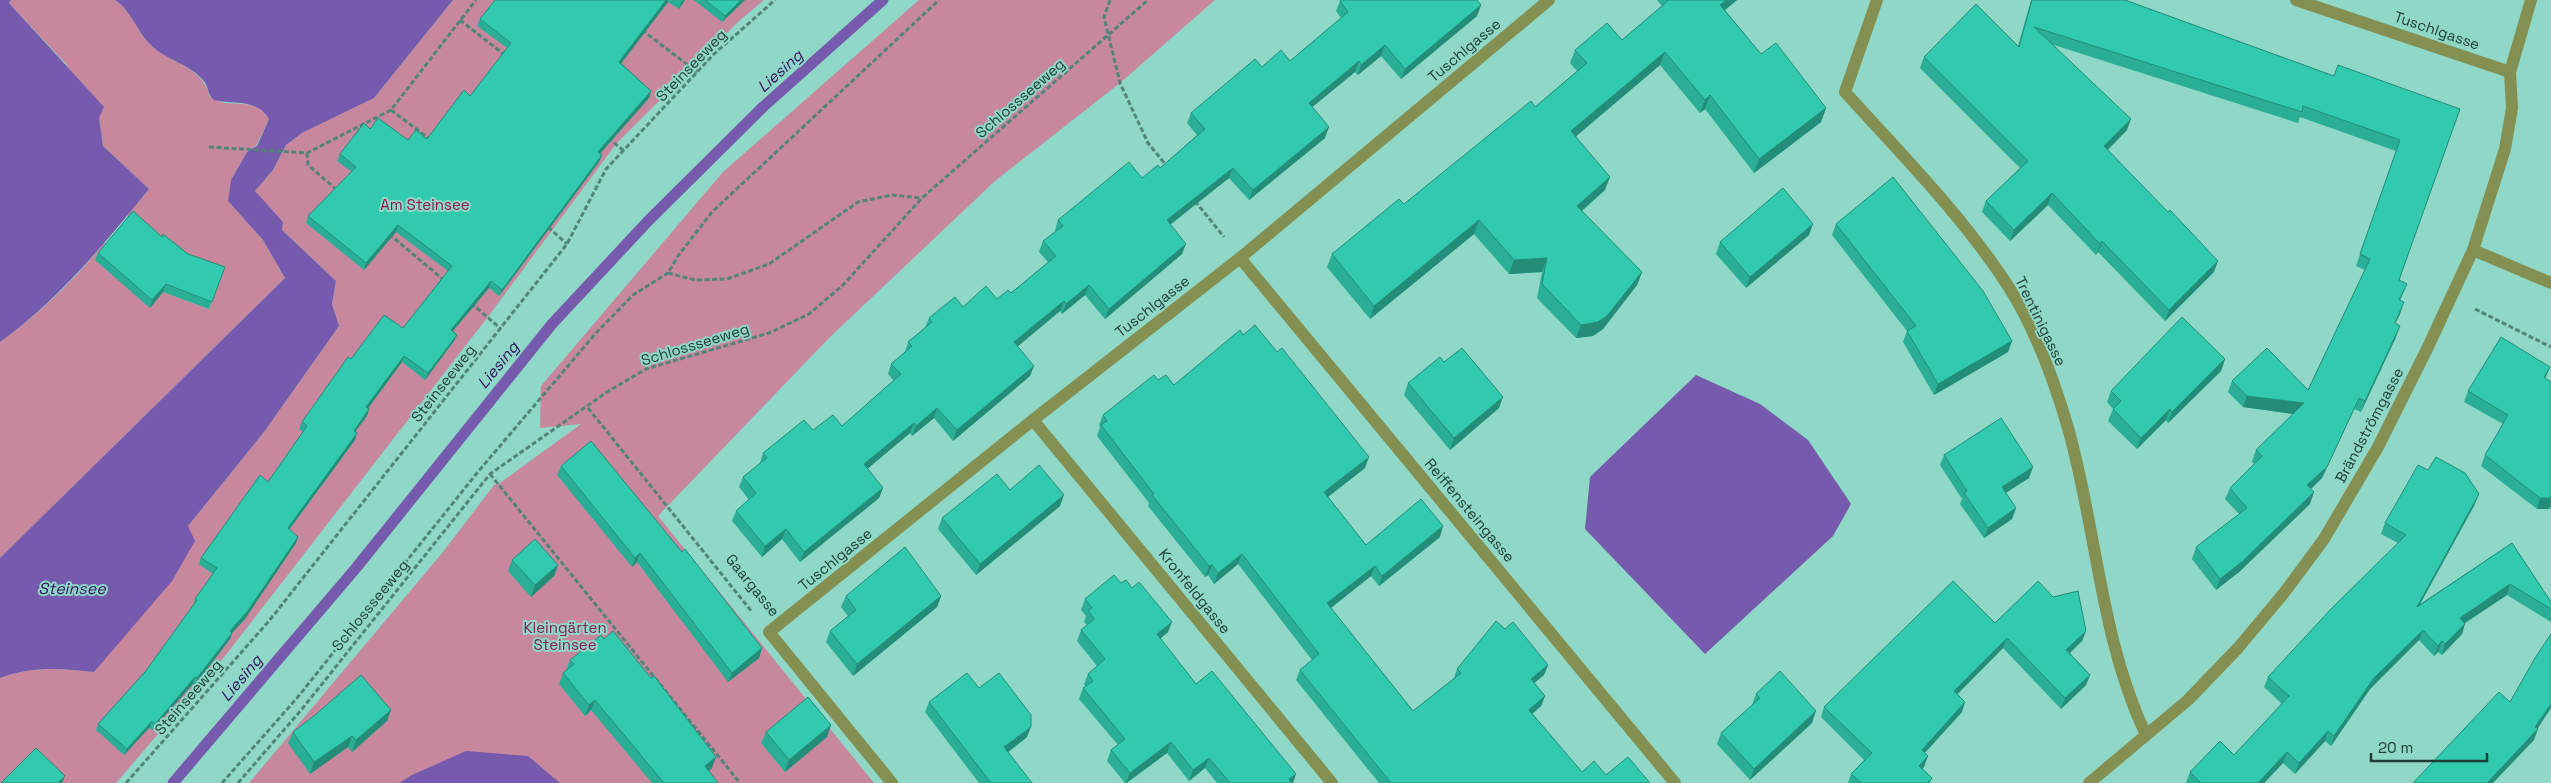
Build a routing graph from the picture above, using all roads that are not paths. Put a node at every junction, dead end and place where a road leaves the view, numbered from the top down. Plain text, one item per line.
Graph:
1 (1549, 0) edge
2 (1877, 0) edge
3 (2296, 0) edge
4 (2531, 0) edge
5 (2510, 72) junction
6 (2473, 250) junction
7 (1240, 258) junction
8 (2551, 283) edge
9 (1033, 420) junction
10 (769, 632) joint
11 (2146, 735) junction
12 (892, 783) edge
13 (1332, 783) edge
14 (1675, 783) edge
15 (2089, 783) edge

1 - 7 street, Tuschlgasse
2 - 11 street, Trentinigasse
3 - 5 street, Tuschlgasse
4 - 5 street, Brändströmgasse
5 - 6 street, Brändströmgasse
6 - 8 street
6 - 11 street, Brändströmgasse
7 - 9 street, Tuschlgasse
7 - 14 street, Reiffensteingasse
9 - 10 street, Tuschlgasse
9 - 13 street, Kronfeldgasse
10 - 12 street, Gaargasse
11 - 15 street, Brändströmgasse

